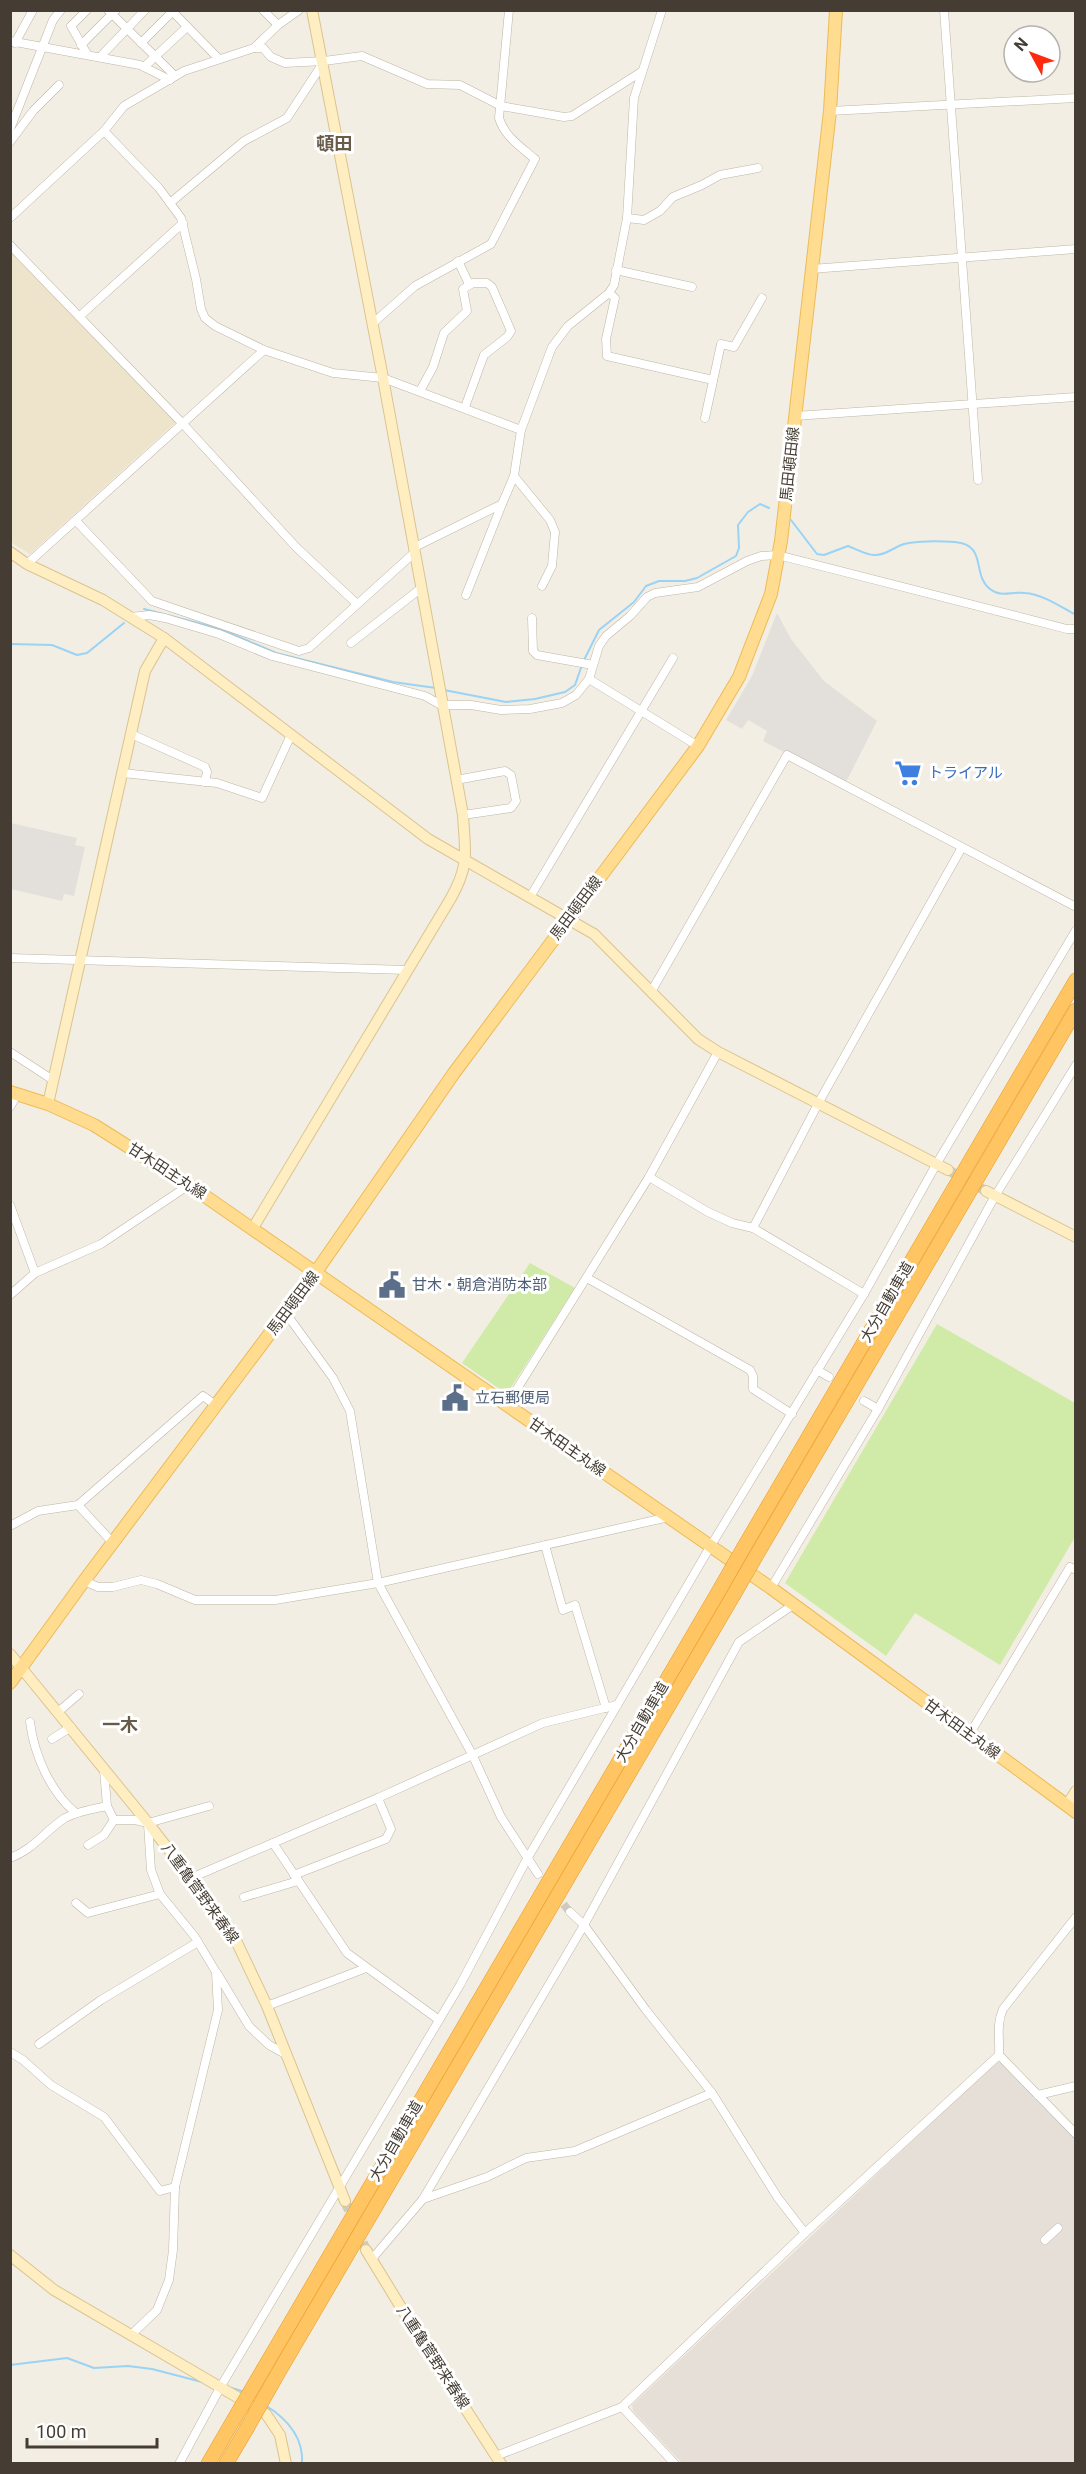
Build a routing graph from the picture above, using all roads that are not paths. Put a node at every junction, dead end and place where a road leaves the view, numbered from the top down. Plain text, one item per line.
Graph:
1 (33, 10) edge
2 (87, 10) edge
3 (145, 10) edge
4 (263, 10) edge
5 (299, 10) edge
6 (312, 10) edge
7 (509, 10) edge
8 (662, 10) edge
9 (836, 10) edge
10 (944, 10) edge
11 (172, 11) edge
12 (57, 12) edge
13 (112, 12) edge
14 (278, 25) junction
15 (187, 27) junction
16 (127, 29) junction
17 (13, 42) edge
18 (141, 43) junction
19 (43, 45) junction
20 (81, 45) junction
21 (254, 48) junction
22 (87, 54) junction
23 (99, 57) junction
24 (155, 57) junction
25 (219, 59) junction
26 (324, 61) junction
27 (144, 67) junction
28 (641, 72) junction
29 (172, 78) junction
30 (58, 85) dead end
31 (1076, 98) edge
32 (951, 105) junction
33 (501, 106) junction
34 (830, 111) junction
35 (10, 129) edge
36 (104, 131) junction
37 (10, 142) edge
38 (758, 168) dead end
39 (170, 203) junction
40 (10, 218) edge
41 (627, 218) junction
42 (183, 223) junction
43 (10, 244) edge
44 (1076, 249) edge
45 (962, 258) junction
46 (458, 261) junction
47 (811, 269) junction
48 (616, 270) junction
49 (469, 284) junction
50 (692, 287) dead end
51 (609, 294) junction
52 (762, 298) dead end
53 (80, 316) junction
54 (372, 324) junction
55 (264, 350) junction
56 (383, 378) junction
57 (713, 380) junction
58 (420, 391) junction
59 (1076, 397) edge
60 (973, 406) junction
61 (465, 407) junction
62 (795, 416) junction
63 (705, 418) dead end
64 (183, 424) junction
65 (521, 430) junction
66 (514, 476) junction
67 (978, 480) dead end
68 (502, 504) junction
69 (76, 521) junction
70 (413, 550) junction
71 (10, 552) edge
72 (778, 555) junction
73 (27, 564) junction
74 (542, 586) dead end
75 (420, 589) junction
76 (466, 595) dead end
77 (357, 603) junction
78 (131, 617) junction
79 (532, 618) dead end
80 (1076, 629) edge
81 (164, 638) junction
82 (351, 643) dead end
83 (673, 658) dead end
84 (588, 664) junction
85 (589, 679) junction
86 (440, 701) junction
87 (641, 712) junction
88 (131, 734) junction
89 (291, 735) junction
90 (698, 746) junction
91 (123, 773) junction
92 (456, 780) junction
93 (205, 782) junction
94 (462, 815) junction
95 (962, 849) junction
96 (466, 862) junction
97 (530, 897) junction
98 (1076, 907) edge
99 (569, 918) junction
100 (1076, 930) edge
101 (10, 958) edge
102 (81, 960) junction
103 (407, 970) junction
104 (1076, 980) edge
105 (651, 992) junction
106 (1076, 1010) edge
107 (10, 1052) edge
108 (718, 1052) junction
109 (1076, 1065) edge
110 (53, 1080) junction
111 (14, 1093) edge
112 (819, 1102) junction
113 (48, 1104) junction
114 (10, 1107) edge
115 (937, 1163) junction
116 (948, 1170) tunnel mouth
117 (649, 1176) junction
118 (189, 1185) junction
119 (991, 1193) junction
120 (10, 1205) edge
121 (253, 1228) junction
122 (753, 1228) junction
123 (1076, 1237) edge
124 (316, 1272) junction
125 (35, 1273) junction
126 (587, 1278) junction
127 (864, 1294) junction
128 (10, 1296) edge
129 (285, 1312) junction
130 (816, 1370) junction
131 (829, 1377) dead end
132 (864, 1401) dead end
133 (507, 1405) junction
134 (217, 1406) junction
135 (878, 1409) junction
136 (792, 1414) junction
137 (78, 1504) junction
138 (669, 1517) junction
139 (10, 1526) edge
140 (113, 1543) junction
141 (545, 1545) junction
142 (710, 1547) junction
143 (1076, 1570) edge
144 (84, 1581) junction
145 (378, 1583) junction
146 (771, 1588) junction
147 (793, 1605) junction
148 (10, 1654) edge
149 (22, 1668) junction
150 (10, 1683) edge
151 (78, 1694) dead end
152 (617, 1705) junction
153 (606, 1708) junction
154 (58, 1712) junction
155 (30, 1722) dead end
156 (71, 1727) junction
157 (969, 1735) junction
158 (52, 1739) dead end
159 (472, 1754) junction
160 (104, 1768) junction
161 (1076, 1791) edge
162 (378, 1798) junction
163 (107, 1806) junction
164 (209, 1806) dead end
165 (1071, 1808) edge
166 (76, 1813) junction
167 (114, 1820) junction
168 (148, 1823) junction
169 (273, 1843) junction
170 (88, 1845) dead end
171 (10, 1858) edge
172 (527, 1859) junction
173 (538, 1874) dead end
174 (190, 1878) junction
175 (296, 1878) junction
176 (160, 1894) junction
177 (244, 1898) dead end
178 (76, 1903) dead end
179 (570, 1912) tunnel mouth
180 (1076, 1917) edge
181 (584, 1925) junction
182 (198, 1942) junction
183 (366, 1968) junction
184 (216, 1972) junction
185 (267, 2006) junction
186 (439, 2020) junction
187 (39, 2044) dead end
188 (10, 2052) edge
189 (287, 2055) junction
190 (999, 2055) junction
191 (1076, 2086) edge
192 (712, 2093) junction
193 (1038, 2095) junction
194 (1076, 2134) edge
195 (175, 2187) junction
196 (339, 2187) junction
197 (423, 2199) junction
198 (345, 2201) tunnel mouth
199 (1058, 2229) dead end
200 (805, 2233) junction
201 (1045, 2240) dead end
202 (10, 2255) edge
203 (369, 2255) joint
204 (131, 2335) junction
205 (221, 2386) junction
206 (622, 2407) junction
207 (499, 2460) edge
208 (179, 2463) edge
209 (208, 2463) edge
210 (226, 2463) edge
211 (286, 2463) edge
212 (675, 2463) edge

1 - 17 street
2 - 20 street
3 - 16 street
4 - 14 street
5 - 14 street
6 - 26 street
7 - 33 street
8 - 28 street
9 - 34 main road, 馬田頓田線
10 - 32 street
11 - 15 street
11 - 18 street
12 - 19 street
13 - 16 street
13 - 20 street
14 - 21 street
15 - 24 street
15 - 25 street
16 - 18 street
16 - 23 street
17 - 19 street
18 - 24 street
19 - 22 street
19 - 35 street
20 - 22 street
21 - 25 street
21 - 26 street
22 - 23 street
23 - 27 street
24 - 27 street
24 - 29 street
25 - 29 street
26 - 33 street
26 - 39 street
26 - 54 street
27 - 29 street
28 - 33 street
28 - 41 street
29 - 36 street
30 - 37 street
31 - 32 street
32 - 34 street
32 - 45 street
33 - 46 street
34 - 47 main road, 馬田頓田線
36 - 39 street
36 - 40 street
38 - 41 street
39 - 42 street
41 - 48 street
42 - 53 street
42 - 55 street
43 - 53 street
44 - 45 street
45 - 47 street
45 - 60 street
46 - 49 street
46 - 54 street
47 - 62 main road, 馬田頓田線
48 - 50 street
48 - 51 street
49 - 58 street
49 - 61 street
51 - 57 street
51 - 65 street
52 - 57 street
53 - 64 street
54 - 56 street
55 - 56 street
55 - 64 street
56 - 58 street
56 - 70 street
57 - 63 street
58 - 61 street
59 - 60 street
60 - 62 street
60 - 67 street
61 - 65 street
62 - 72 main road, 馬田頓田線
64 - 69 street
64 - 77 street
65 - 66 street
66 - 68 street
66 - 74 street
68 - 70 street
68 - 76 street
69 - 73 street
69 - 77 street
70 - 75 street
70 - 77 street
71 - 73 street
72 - 80 street
72 - 84 street
72 - 90 main road, 馬田頓田線
73 - 78 street
75 - 82 street
75 - 86 street
78 - 81 street
78 - 86 street
79 - 84 street
81 - 88 street
81 - 89 street
83 - 87 street
84 - 85 street
85 - 86 street
85 - 87 street
86 - 92 street
87 - 90 street
87 - 97 street
88 - 91 street
88 - 93 street
89 - 93 street
89 - 96 street
90 - 99 main road, 馬田頓田線
91 - 93 street
91 - 102 street
92 - 94 street
92 - 94 street
94 - 96 street
95 - 98 street
95 - 105 street
95 - 112 street
96 - 97 street
96 - 103 street
97 - 99 street
99 - 105 street
99 - 124 main road, 馬田頓田線
100 - 115 street
101 - 102 street
102 - 103 street
102 - 110 street
103 - 121 street
104 - 209 highway, 大分自動車道, bridge
105 - 108 street
106 - 210 highway, 大分自動車道, bridge
107 - 110 street
108 - 112 street
108 - 117 street
109 - 119 street
110 - 113 street
111 - 113 main road, 甘木田主丸線
111 - 114 street
112 - 115 street
112 - 122 street
113 - 118 main road, 甘木田主丸線
115 - 116 street
115 - 127 street
117 - 122 street
117 - 126 street
118 - 121 main road, 甘木田主丸線
118 - 125 street
119 - 123 street
119 - 135 street
120 - 125 street
121 - 124 main road, 甘木田主丸線
122 - 127 street
124 - 129 main road, 馬田頓田線
124 - 133 main road, 甘木田主丸線
125 - 128 street
126 - 133 street
126 - 136 street
127 - 130 street
129 - 134 main road, 馬田頓田線
129 - 145 street
130 - 131 street
130 - 136 street
132 - 135 street
133 - 138 main road, 甘木田主丸線
134 - 137 street
134 - 140 main road, 馬田頓田線
135 - 146 street
136 - 142 street
137 - 139 street
137 - 140 street
138 - 141 street
138 - 142 main road, 甘木田主丸線
140 - 144 main road, 馬田頓田線
141 - 145 street
141 - 153 street
142 - 146 main road, 甘木田主丸線
142 - 152 street
143 - 157 street
144 - 145 street
144 - 149 main road, 馬田頓田線
145 - 159 street
146 - 147 main road, 甘木田主丸線
147 - 157 main road, 甘木田主丸線
147 - 181 street
148 - 149 street, 八重亀菅野来春線
149 - 150 main road, 馬田頓田線
149 - 154 street, 八重亀菅野来春線
151 - 154 street
152 - 153 street
152 - 172 street
153 - 159 street
154 - 156 street, 八重亀菅野来春線
155 - 166 street
156 - 158 street
156 - 160 street, 八重亀菅野来春線
157 - 165 main road, 甘木田主丸線
159 - 162 street
159 - 172 street
160 - 163 street
160 - 168 street, 八重亀菅野来春線
161 - 165 street
162 - 169 street
162 - 175 street
163 - 166 street
163 - 167 street
164 - 168 street
166 - 171 street
167 - 168 street
167 - 170 street
168 - 174 street, 八重亀菅野来春線
168 - 176 street
169 - 174 street
169 - 175 street
172 - 173 street
172 - 186 street
174 - 185 street, 八重亀菅野来春線
175 - 177 street
175 - 183 street
176 - 178 street
176 - 182 street
179 - 181 street
180 - 190 street
181 - 192 street
181 - 197 street
182 - 184 street
182 - 187 street
183 - 185 street
183 - 186 street
184 - 189 street
184 - 195 street
185 - 189 street, 八重亀菅野来春線
186 - 196 street
188 - 195 street
189 - 196 street, 八重亀菅野来春線
190 - 193 street
190 - 200 street
191 - 193 street
192 - 197 street
192 - 200 street
193 - 194 street
195 - 204 street
196 - 198 street, 八重亀菅野来春線
196 - 205 street
197 - 203 street
199 - 201 street
200 - 206 street
202 - 204 street
203 - 207 street, 八重亀菅野来春線
204 - 205 street
205 - 208 street
205 - 211 street
206 - 207 street
206 - 212 street

